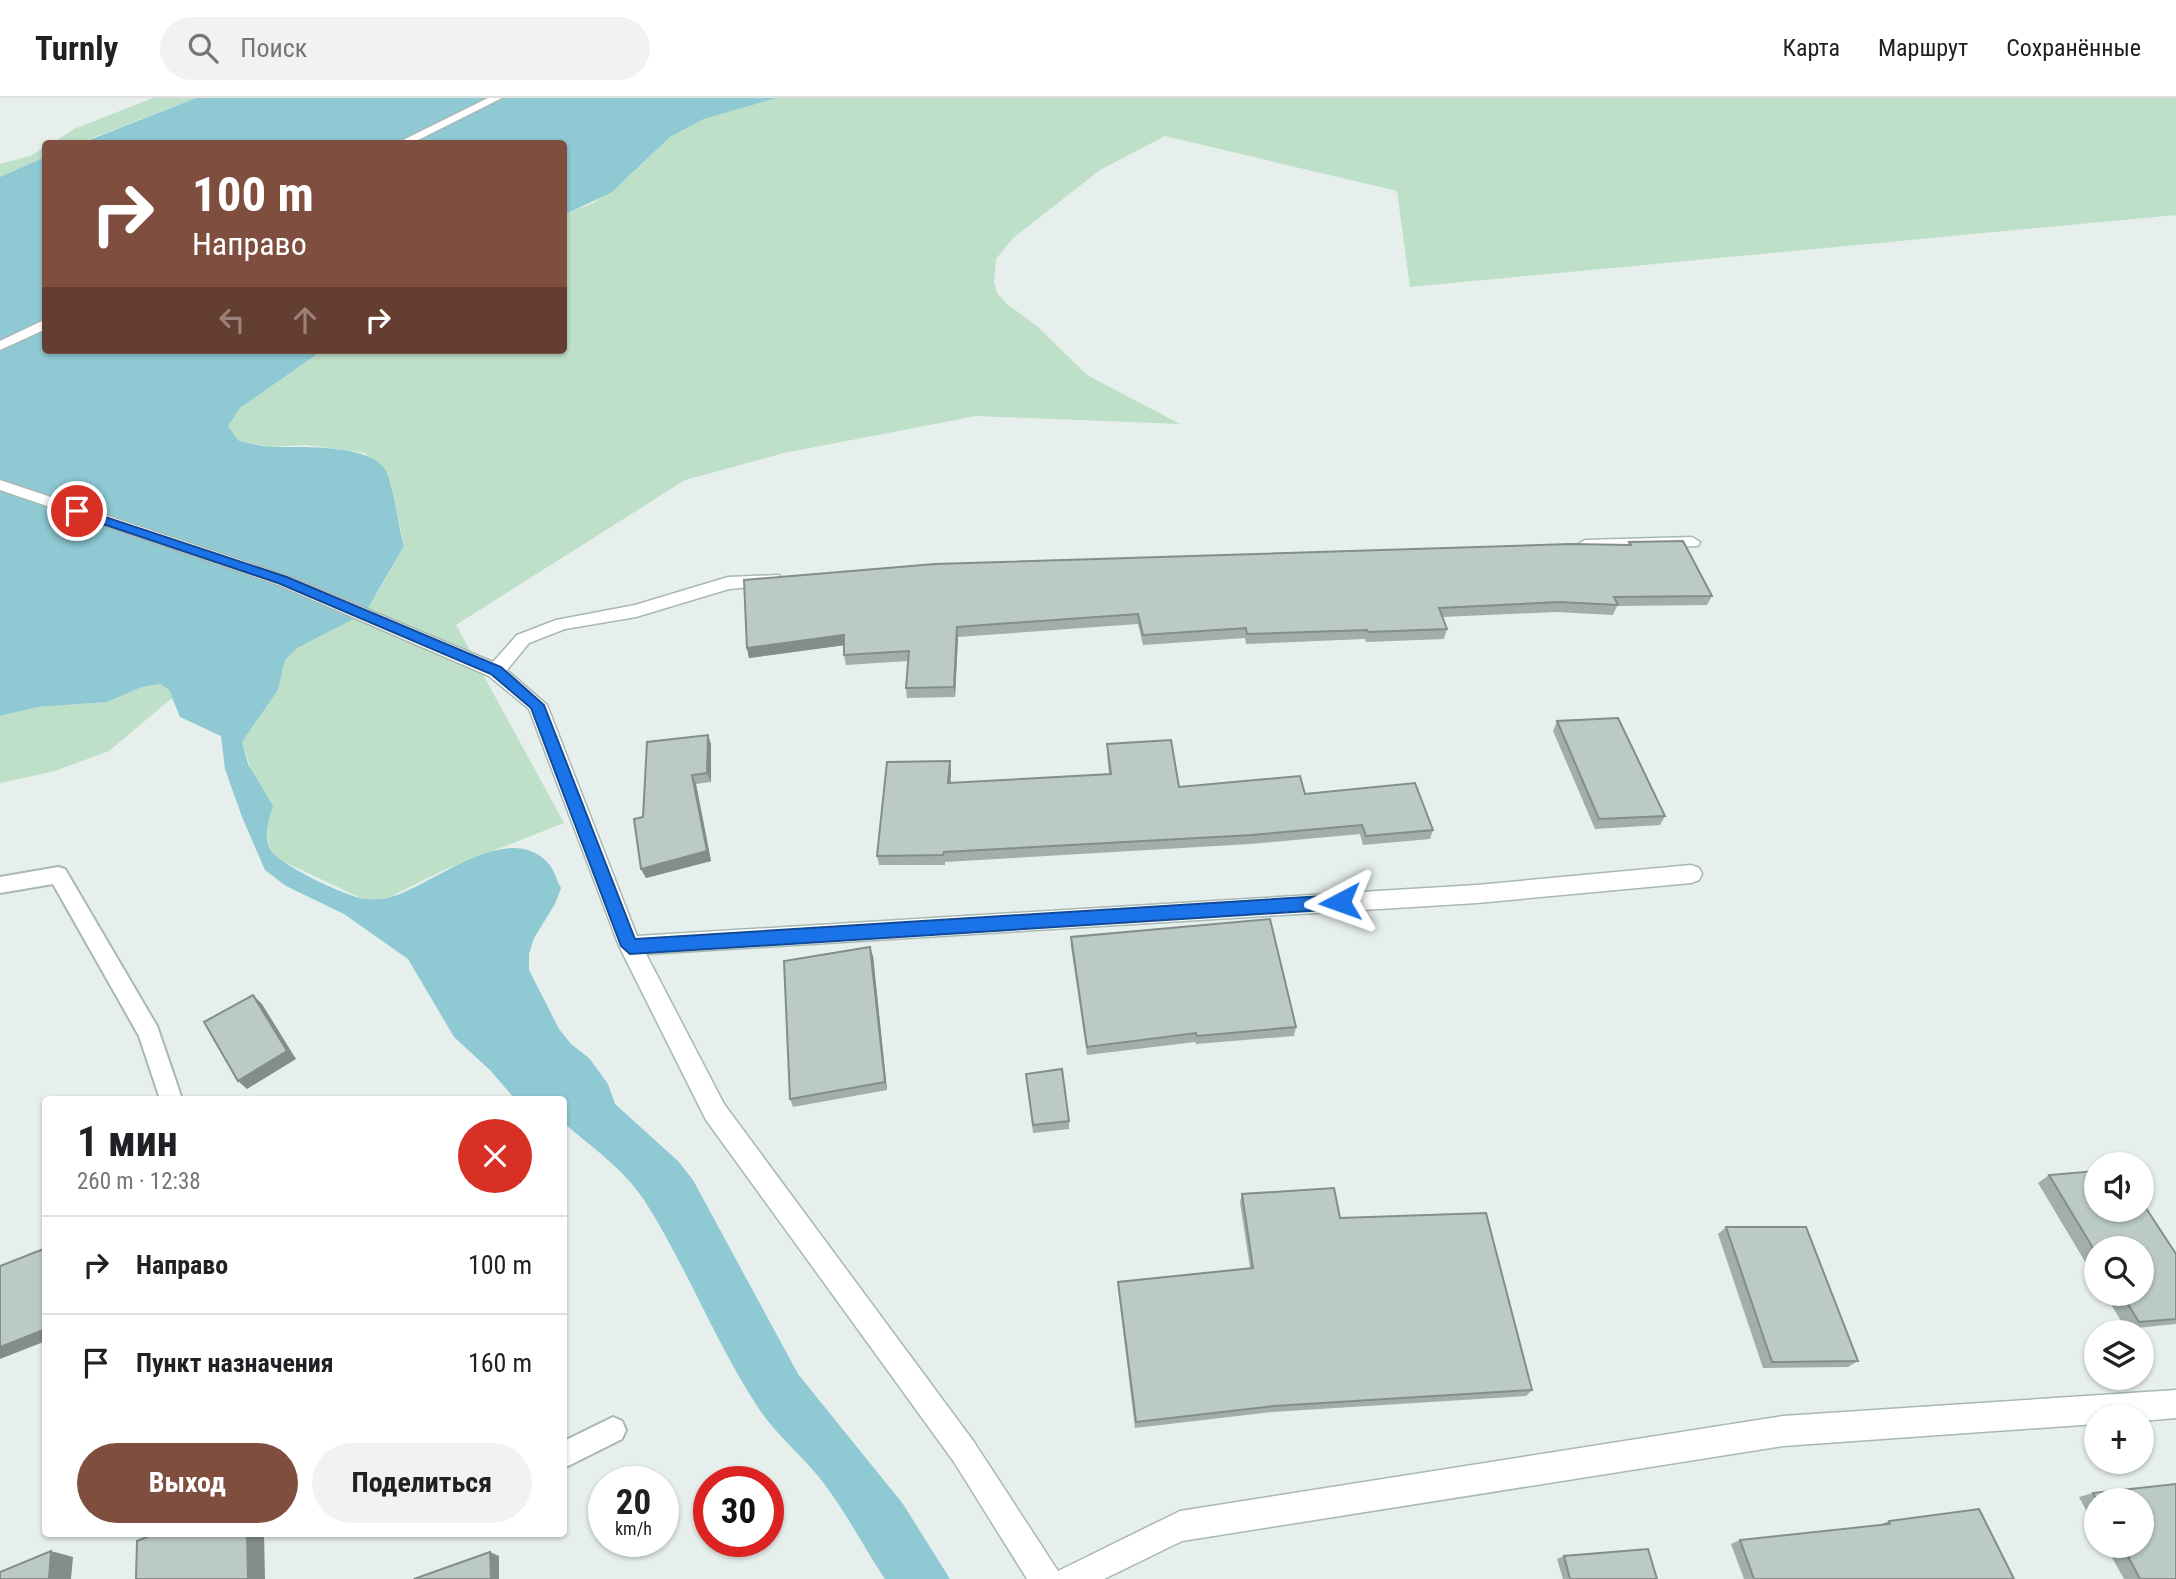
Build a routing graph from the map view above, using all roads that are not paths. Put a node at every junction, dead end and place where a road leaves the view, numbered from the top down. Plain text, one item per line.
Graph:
1 (497, 98) edge
2 (408, 140) edge
3 (42, 325) edge
4 (0, 346) edge
5 (0, 485) edge
6 (1692, 542) dead end
7 (1566, 546) edge
8 (794, 577) edge
9 (496, 671) junction
10 (1691, 874) dead end
11 (0, 886) edge
12 (630, 946) junction
13 (170, 1096) edge
14 (2176, 1404) edge
15 (614, 1430) dead end
16 (567, 1454) edge
17 (1045, 1579) edge
18 (1070, 1579) edge

1 - 2 street
3 - 4 street
5 - 9 street
6 - 7 street
8 - 9 street
9 - 12 street
10 - 12 street
11 - 13 lane
12 - 17 street
14 - 18 street
15 - 16 lane

